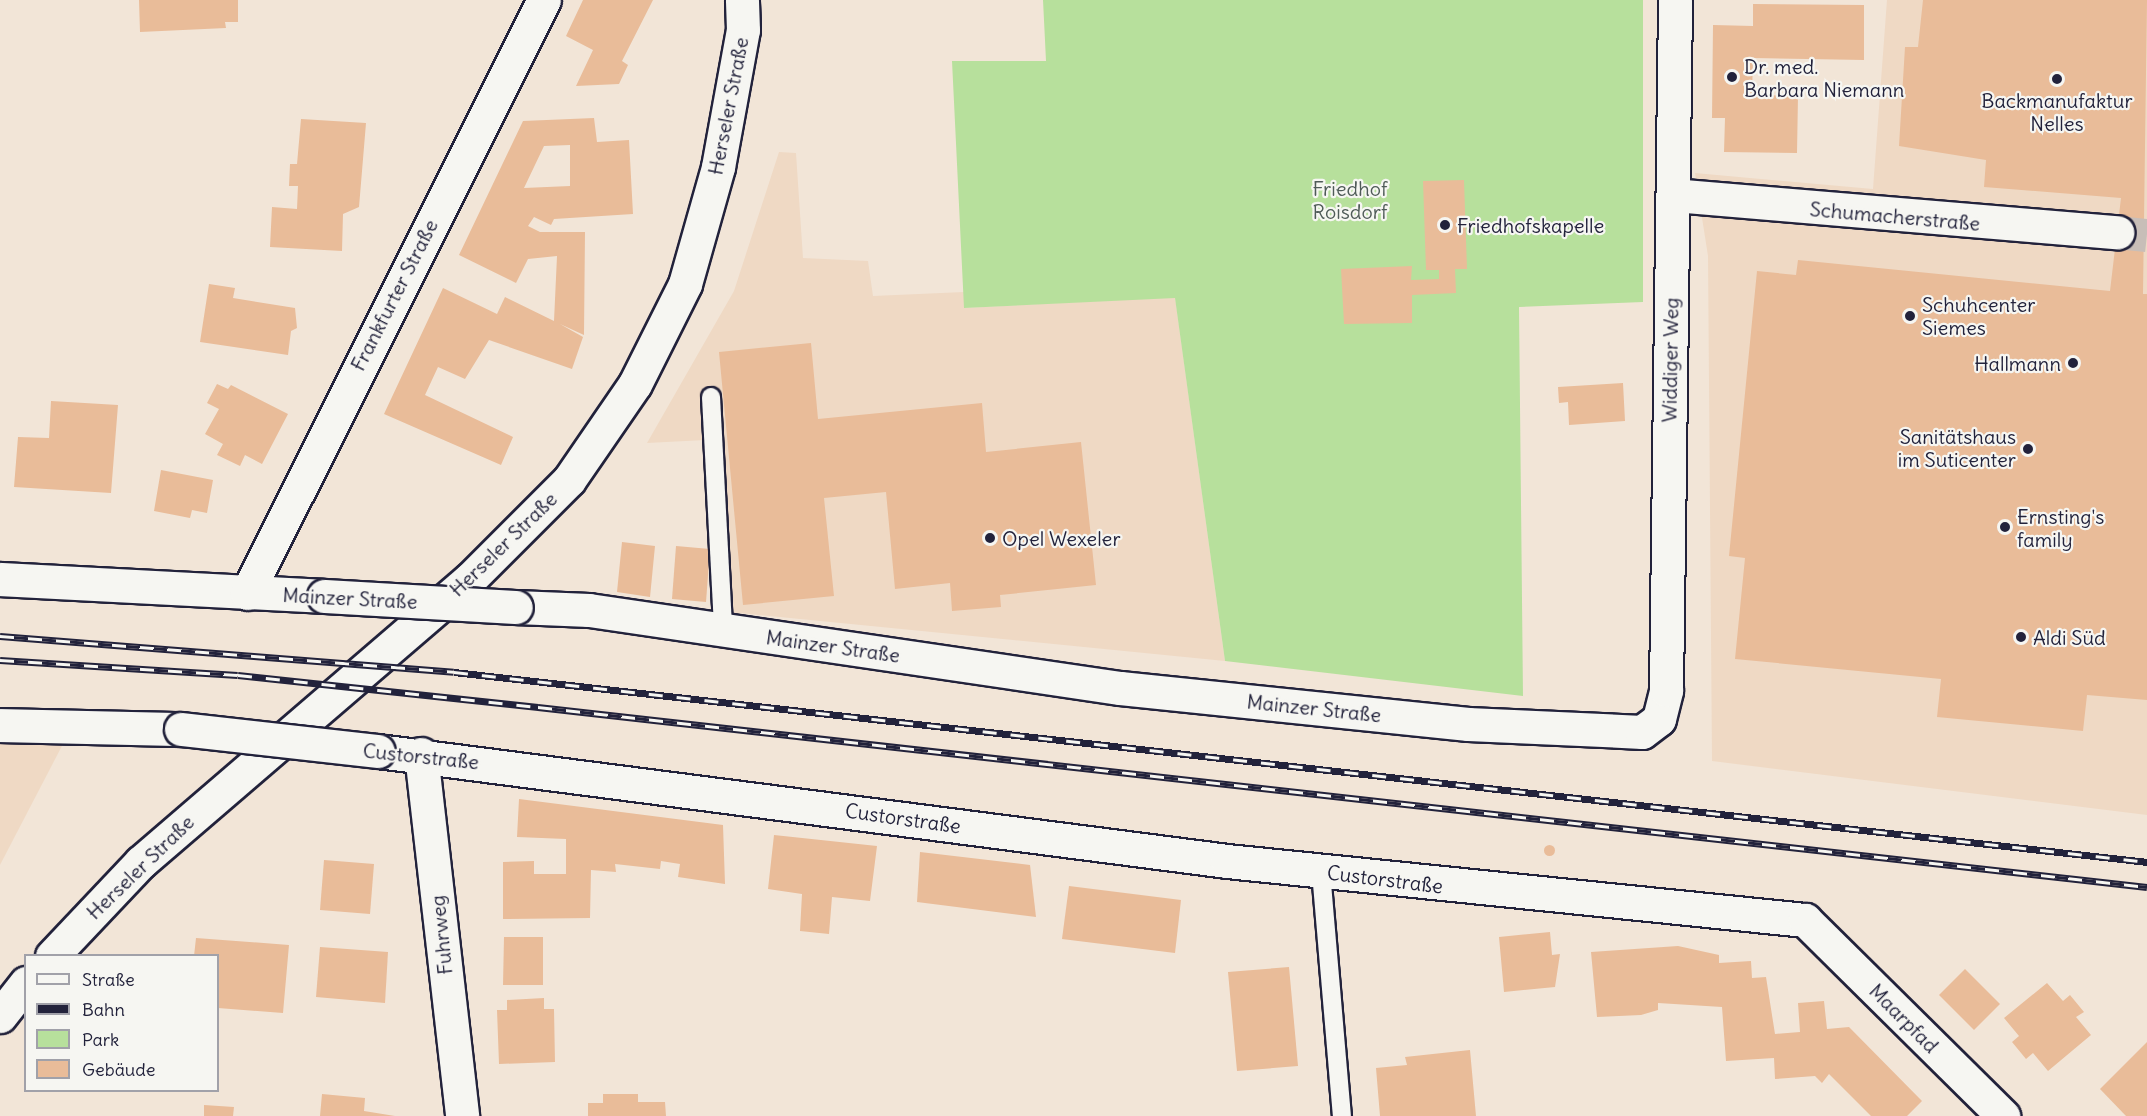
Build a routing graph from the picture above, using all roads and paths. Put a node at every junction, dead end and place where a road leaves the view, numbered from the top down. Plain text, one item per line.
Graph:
1 (544, 0) edge
2 (742, 0) edge
3 (1675, 0) edge
4 (1673, 195) junction
5 (2117, 232) tunnel mouth
6 (711, 397) dead end
7 (0, 579) edge
8 (247, 593) junction
9 (723, 629) junction
10 (1659, 719) joint
11 (0, 725) edge
12 (421, 754) junction
13 (1322, 872) junction
14 (1805, 921) joint
15 (54, 954) edge
16 (24, 986) edge
17 (0, 1016) edge
18 (462, 1116) edge
19 (1342, 1116) edge
20 (2003, 1116) edge

1 - 8 street, Frankfurter Straße
2 - 15 street, Herseler Straße
3 - 4 street, Widdiger Weg
4 - 5 street, Schumacherstraße
4 - 10 street, Widdiger Weg
6 - 9 lane
7 - 8 street, Mainzer Straße
8 - 9 street, Mainzer Straße, bridge
9 - 10 street, Mainzer Straße
11 - 12 street, Custorstraße, bridge
12 - 13 street, Custorstraße
12 - 18 street, Fuhrweg
13 - 14 street, Custorstraße
13 - 19 lane
14 - 20 street, Maarpfad
16 - 17 street

